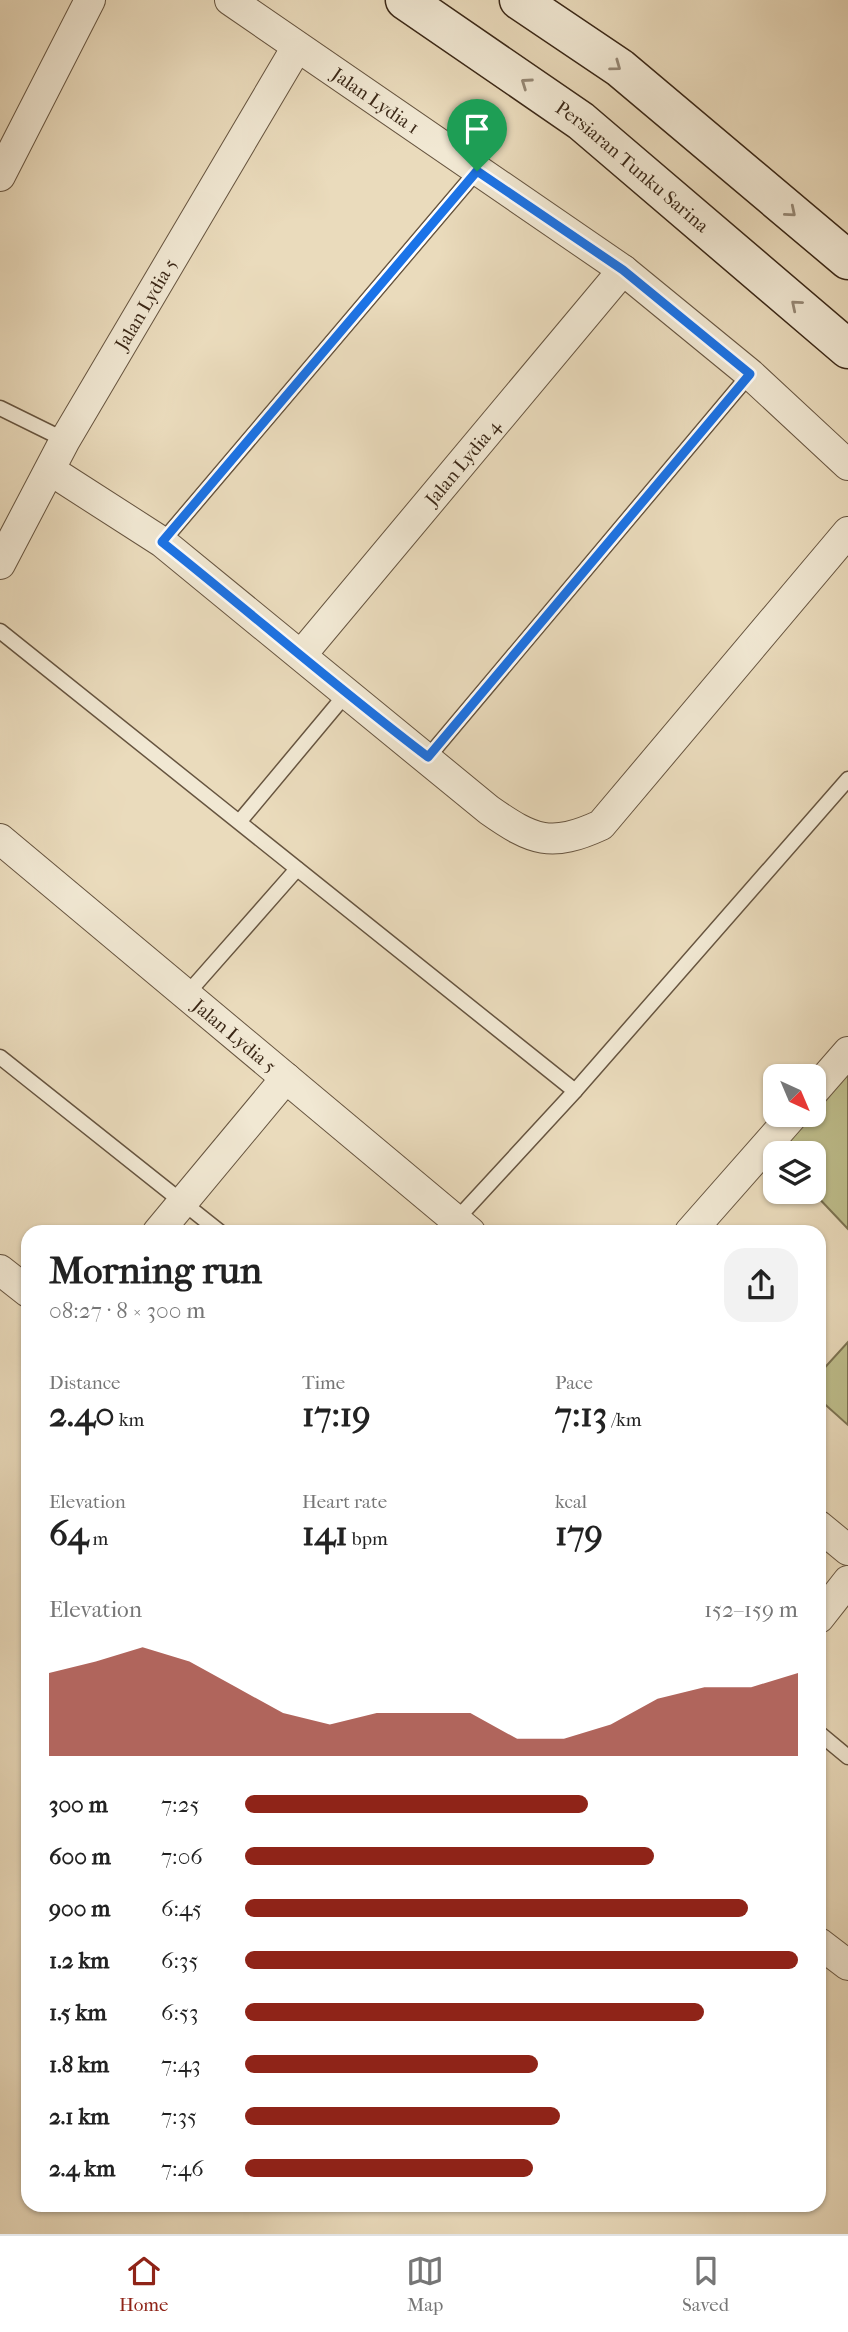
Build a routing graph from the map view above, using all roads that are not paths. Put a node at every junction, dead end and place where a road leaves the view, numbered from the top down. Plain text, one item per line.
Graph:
1 (90, 0) edge
2 (230, 0) edge
3 (405, 0) edge
4 (519, 0) edge
5 (297, 47) junction
6 (477, 171) junction
7 (0, 176) edge
8 (848, 260) edge
9 (623, 270) junction
10 (848, 349) edge
11 (750, 374) junction
12 (0, 408) edge
13 (65, 440) junction
14 (848, 465) edge
15 (50, 470) junction
16 (848, 532) edge
17 (162, 542) junction
18 (0, 564) edge
19 (0, 631) edge
20 (302, 654) junction
21 (346, 694) junction
22 (428, 757) junction
23 (848, 779) edge
24 (240, 821) junction
25 (0, 839) edge
26 (297, 869) junction
27 (186, 995) junction
28 (848, 1052) edge
29 (0, 1057) edge
30 (826, 1077) edge
31 (286, 1078) junction
32 (575, 1091) junction
33 (782, 1127) edge
34 (183, 1202) junction
35 (164, 1225) edge
36 (211, 1225) edge
37 (462, 1225) edge
38 (464, 1225) edge
39 (696, 1225) edge
40 (0, 1270) edge
41 (21, 1286) edge
42 (826, 1532) edge
43 (848, 1550) edge
44 (848, 1581) edge
45 (826, 1609) edge
46 (826, 1739) edge
47 (848, 1757) edge
48 (826, 1948) edge
49 (848, 1965) edge

1 - 7 street
2 - 5 street, Jalan Lydia 1
10 -> 3 street, Persiaran Tunku Sarina
4 -> 8 street
5 - 6 street, Jalan Lydia 1
5 - 13 street, Jalan Lydia 5
6 - 9 street, Jalan Lydia 1
6 - 17 lane
9 - 11 street, Jalan Lydia 1
9 - 20 street, Jalan Lydia 4
11 - 14 street, Jalan Lydia 1
11 - 22 lane
12 - 13 lane
13 - 15 street, Jalan Lydia 5
15 - 17 street
15 - 18 street, Jalan Lydia 5
16 - 22 street
17 - 20 street
19 - 24 lane
20 - 21 street
21 - 22 street
21 - 24 lane
23 - 32 lane
24 - 26 lane
25 - 27 street, Jalan Lydia 5
26 - 27 lane
26 - 32 lane
27 - 31 street, Jalan Lydia 5
28 - 30 street
29 - 34 lane
31 - 34 street
31 - 37 street, Jalan Lydia 5
32 - 38 lane
33 - 39 street
34 - 35 street
34 - 36 lane
40 - 41 street
42 - 43 street
44 - 45 street
46 - 47 lane
48 - 49 street

